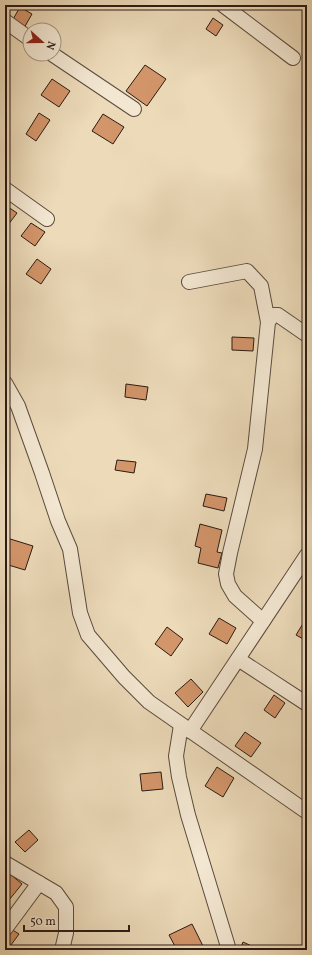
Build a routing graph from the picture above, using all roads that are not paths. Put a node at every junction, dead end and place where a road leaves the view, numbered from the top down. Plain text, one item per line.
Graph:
1 (223, 5) edge
2 (5, 21) edge
3 (22, 33) edge
4 (293, 58) dead end
5 (62, 61) edge
6 (134, 109) dead end
7 (5, 189) edge
8 (47, 219) dead end
9 (189, 282) dead end
10 (268, 322) junction
11 (307, 335) edge
12 (5, 383) edge
13 (307, 555) edge
14 (263, 621) junction
15 (238, 659) junction
16 (307, 704) edge
17 (186, 728) junction
18 (307, 812) edge
19 (5, 863) edge
20 (39, 882) junction
21 (5, 929) edge
22 (62, 950) edge
23 (229, 950) edge

1 - 4 street
2 - 3 street
5 - 6 street
7 - 8 street
9 - 10 street
10 - 11 street
10 - 14 street
12 - 17 street
13 - 14 street
14 - 15 street
15 - 16 street
15 - 17 street
17 - 18 street
17 - 23 street
19 - 20 street
20 - 21 street
20 - 22 street

